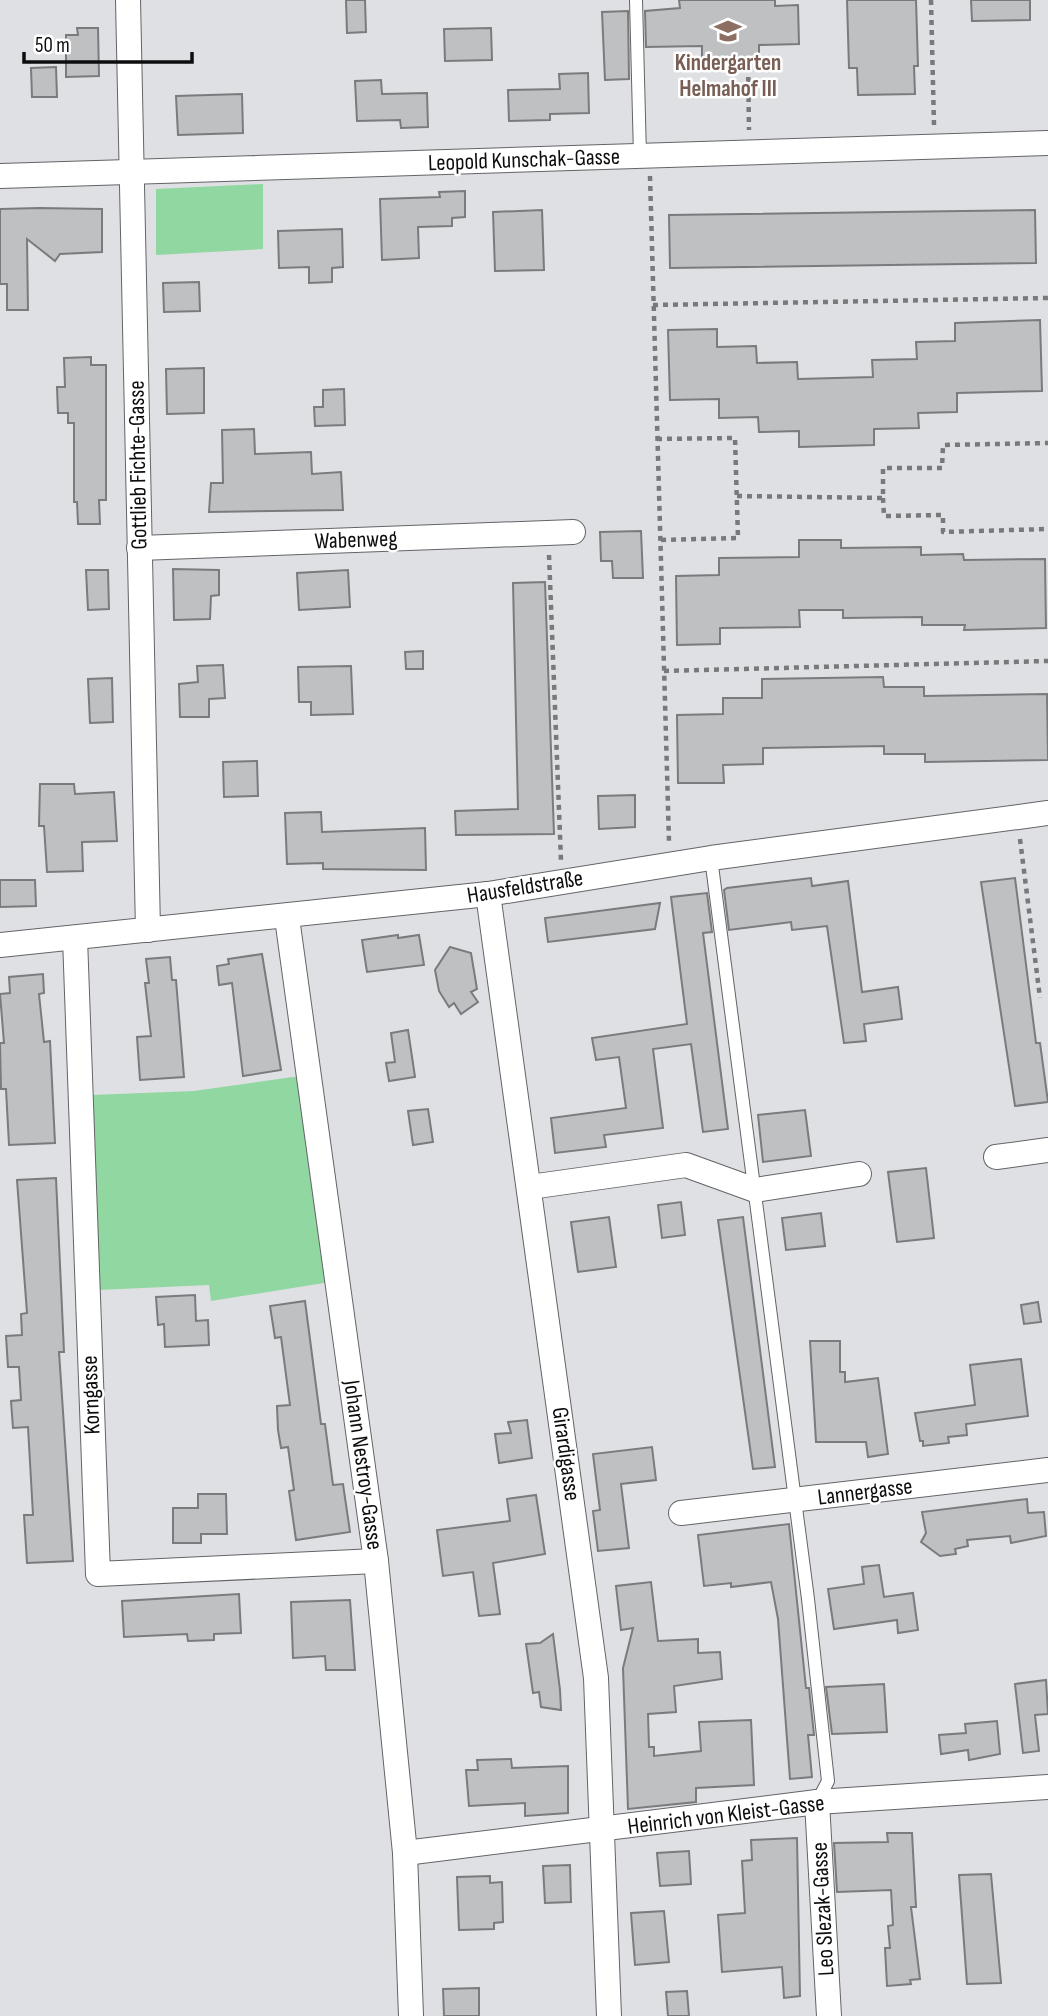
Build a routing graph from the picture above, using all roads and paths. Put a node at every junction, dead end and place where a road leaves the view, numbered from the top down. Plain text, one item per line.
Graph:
1 (128, 0) edge
2 (636, 0) edge
3 (931, 0) edge
4 (748, 57) dead end
5 (1048, 143) edge
6 (934, 146) junction
7 (750, 153) junction
8 (645, 156) junction
9 (132, 172) junction
10 (0, 176) edge
11 (1048, 298) edge
12 (653, 306) junction
13 (657, 439) junction
14 (1048, 443) edge
15 (737, 496) junction
16 (883, 498) junction
17 (1048, 529) edge
18 (573, 532) dead end
19 (548, 533) junction
20 (660, 540) junction
21 (139, 548) junction
22 (1048, 661) edge
23 (664, 671) junction
24 (1048, 813) edge
25 (1017, 817) junction
26 (711, 858) junction
27 (670, 864) junction
28 (562, 882) junction
29 (488, 894) junction
30 (286, 918) junction
31 (148, 930) junction
32 (75, 938) junction
33 (0, 945) edge
34 (1040, 998) dead end
35 (1048, 1150) edge
36 (996, 1157) dead end
37 (859, 1174) dead end
38 (530, 1186) junction
39 (755, 1190) junction
40 (1048, 1470) edge
41 (796, 1500) junction
42 (681, 1513) dead end
43 (376, 1561) junction
44 (1048, 1787) edge
45 (817, 1802) junction
46 (600, 1830) junction
47 (405, 1853) junction
48 (411, 2016) edge
49 (609, 2016) edge
50 (829, 2016) edge

1 - 9 street, Gottlieb Fichte-Gasse
2 - 8 lane
3 - 6 path
4 - 7 path
5 - 6 street, Leopold Kunschak-Gasse
6 - 7 street, Leopold Kunschak-Gasse
7 - 8 street, Leopold Kunschak-Gasse
8 - 9 street, Leopold Kunschak-Gasse
8 - 12 path
9 - 10 street, Leopold Kunschak-Gasse
9 - 21 street, Gottlieb Fichte-Gasse
11 - 12 path
12 - 13 path
13 - 15 path
13 - 20 path
14 - 16 path
15 - 16 path
15 - 20 path
16 - 17 path
18 - 19 street, Wabenweg
19 - 21 street, Wabenweg
19 - 28 path
20 - 23 path
21 - 31 street, Gottlieb Fichte-Gasse
22 - 23 path
23 - 27 path
24 - 25 street, Hausfeldstraße
25 - 26 street, Hausfeldstraße
25 - 34 path
26 - 27 street, Hausfeldstraße
26 - 39 lane
27 - 28 street, Hausfeldstraße
28 - 29 street, Hausfeldstraße
29 - 30 street, Hausfeldstraße
29 - 38 street, Girardigasse
30 - 31 street, Hausfeldstraße
30 - 43 street, Johann Nestroy-Gasse
31 - 32 street, Hausfeldstraße
32 - 33 street, Hausfeldstraße
32 - 43 street, Korngasse
35 - 36 street
37 - 39 street
38 - 39 street
38 - 46 street, Girardigasse
39 - 41 lane
40 - 41 street, Lannergasse
41 - 42 street, Lannergasse
41 - 45 lane
43 - 47 street, Johann Nestroy-Gasse
44 - 45 street, Heinrich von Kleist-Gasse
45 - 46 street, Heinrich von Kleist-Gasse
45 - 50 street, Leo Slezak-Gasse
46 - 47 street, Heinrich von Kleist-Gasse
46 - 49 street, Girardigasse
47 - 48 street, Johann Nestroy-Gasse

